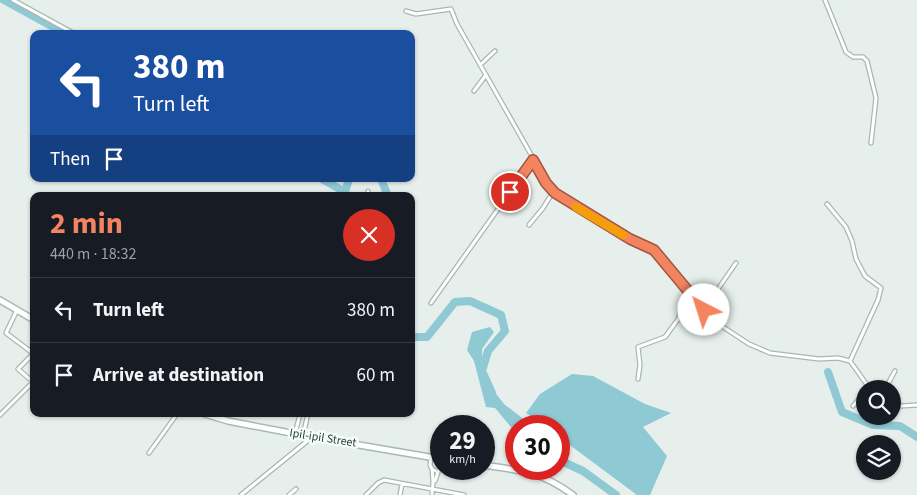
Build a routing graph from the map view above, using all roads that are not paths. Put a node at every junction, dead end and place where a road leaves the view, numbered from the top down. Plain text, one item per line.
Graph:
1 (13, 0) edge
2 (825, 0) edge
3 (406, 11) dead end
4 (68, 30) edge
5 (495, 51) dead end
6 (480, 65) junction
7 (486, 75) junction
8 (474, 91) dead end
9 (871, 143) dead end
10 (533, 160) junction
11 (553, 192) junction
12 (827, 204) dead end
13 (529, 224) dead end
14 (736, 263) dead end
15 (692, 296) junction
16 (0, 300) edge
17 (431, 303) dead end
18 (698, 303) junction
19 (18, 310) junction
20 (30, 318) edge
21 (30, 351) edge
22 (30, 358) edge
23 (850, 361) junction
24 (895, 371) dead end
25 (30, 379) edge
26 (638, 379) dead end
27 (862, 380) edge
28 (890, 380) edge
29 (30, 385) edge
30 (856, 403) edge
31 (917, 405) edge
32 (853, 406) dead end
33 (901, 406) edge
34 (0, 414) edge
35 (175, 417) edge
36 (215, 417) edge
37 (299, 417) edge
38 (308, 418) dead end
39 (295, 434) junction
40 (303, 436) junction
41 (312, 437) junction
42 (149, 453) dead end
43 (430, 457) edge
44 (551, 480) edge
45 (433, 482) edge
46 (402, 484) junction
47 (296, 489) dead end
48 (432, 490) junction
49 (368, 494) edge
50 (241, 495) edge
51 (289, 495) edge
52 (400, 495) edge
53 (432, 495) edge
54 (463, 495) edge
55 (574, 495) edge

1 - 4 street
2 - 9 street
3 - 6 street
5 - 6 street
6 - 7 street
7 - 8 street
7 - 10 street
10 - 11 street
10 - 17 street
11 - 13 street
11 - 15 street
12 - 23 street
14 - 18 street
15 - 18 street
15 - 26 street
16 - 19 street
18 - 23 street
19 - 20 street
19 - 21 street
22 - 25 street
23 - 27 street
24 - 28 street
29 - 34 street
30 - 32 street
31 - 33 street
35 - 42 street
36 - 39 street, Ipil-ipil Street
37 - 39 street
38 - 40 street
39 - 40 street, Ipil-ipil Street
40 - 41 street, Ipil-ipil Street
41 - 43 street, Ipil-ipil Street
41 - 50 street
44 - 55 street
45 - 48 street
46 - 48 street
46 - 49 street
46 - 52 street
47 - 51 street
48 - 53 street
48 - 54 street

